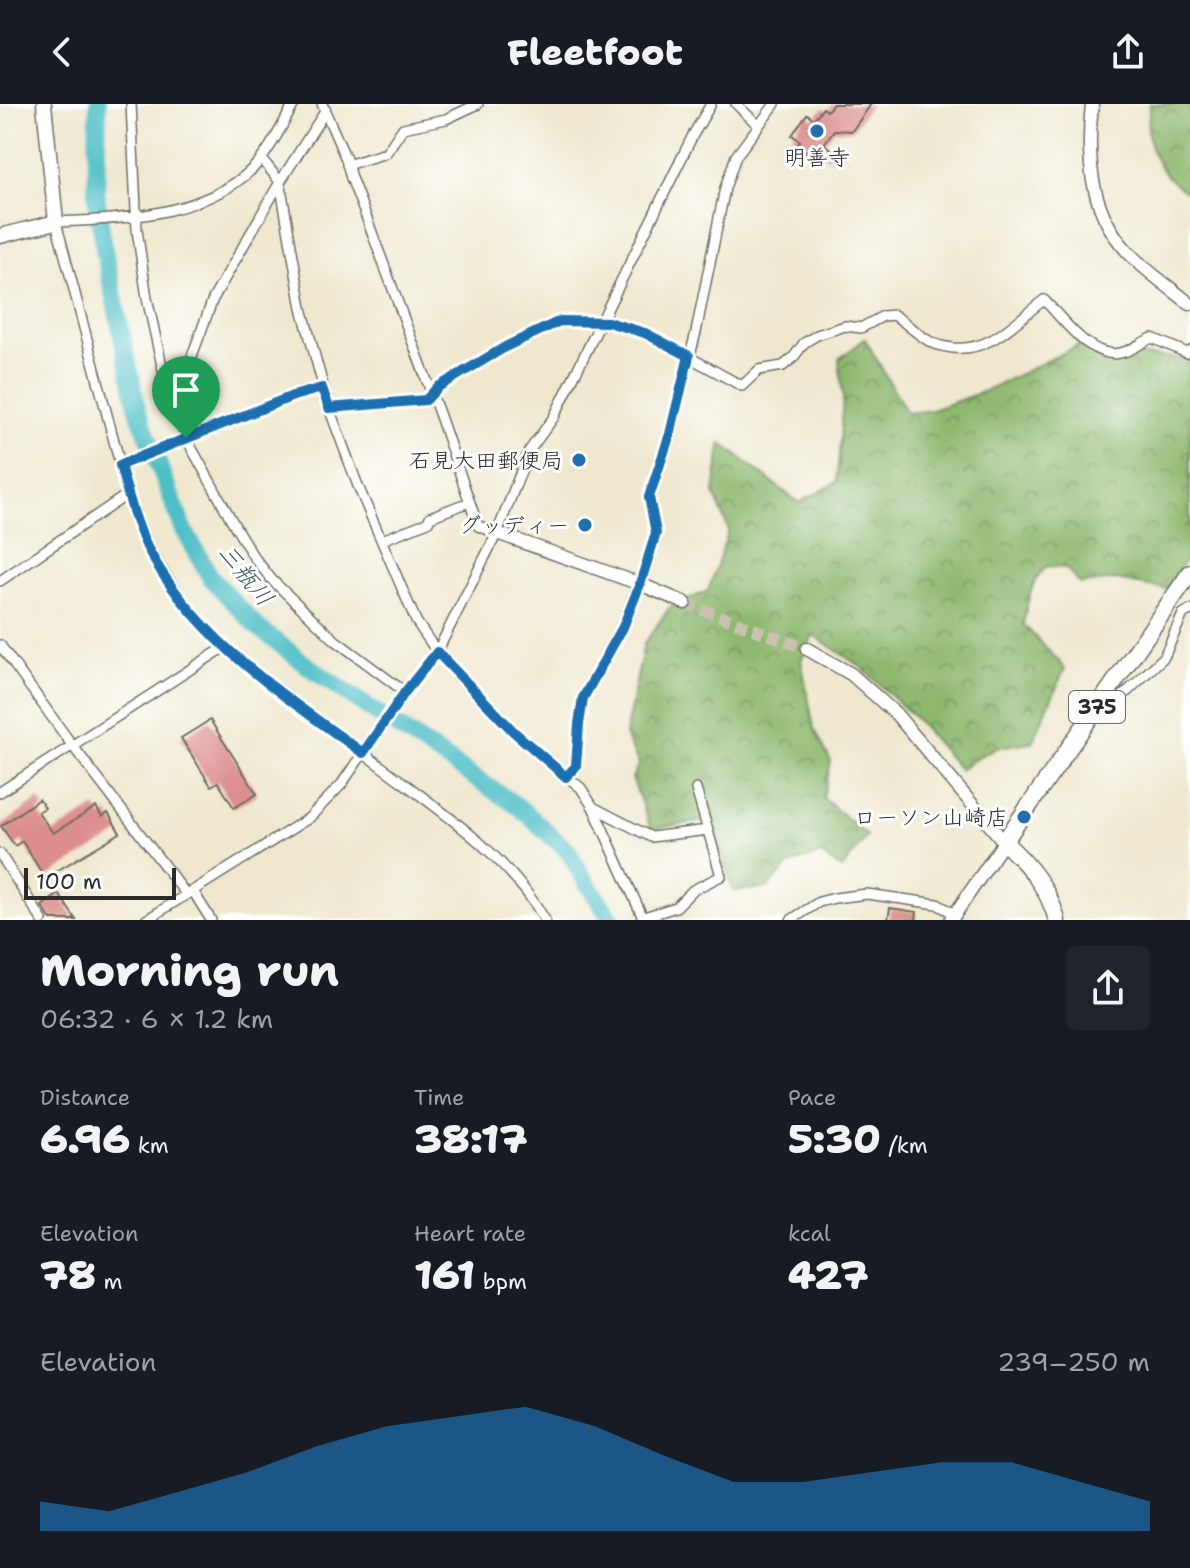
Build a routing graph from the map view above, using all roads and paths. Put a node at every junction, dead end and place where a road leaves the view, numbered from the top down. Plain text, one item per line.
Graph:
1 (44, 104) edge
2 (131, 104) edge
3 (294, 104) edge
4 (478, 104) edge
5 (711, 104) edge
6 (736, 104) edge
7 (775, 104) edge
8 (1092, 104) edge
9 (324, 107) edge
10 (758, 125) junction
11 (262, 159) junction
12 (347, 165) junction
13 (280, 182) junction
14 (134, 216) junction
15 (61, 222) junction
16 (0, 236) edge
17 (1190, 304) edge
18 (601, 322) junction
19 (1190, 351) edge
20 (689, 356) junction
21 (322, 388) junction
22 (431, 393) junction
23 (174, 405) junction
24 (329, 408) junction
25 (182, 440) junction
26 (123, 464) junction
27 (128, 494) junction
28 (469, 502) junction
29 (497, 533) junction
30 (382, 540) junction
31 (1190, 573) edge
32 (0, 581) edge
33 (640, 584) junction
34 (685, 603) tunnel mouth
35 (1190, 610) edge
36 (0, 645) edge
37 (225, 647) junction
38 (807, 649) tunnel mouth
39 (437, 652) junction
40 (405, 692) junction
41 (1090, 718) junction
42 (72, 745) junction
43 (363, 753) junction
44 (566, 777) junction
45 (696, 789) dead end
46 (0, 792) edge
47 (593, 807) junction
48 (708, 830) junction
49 (1004, 842) junction
50 (0, 854) edge
51 (190, 892) junction
52 (953, 917) edge
53 (644, 919) edge
54 (42, 920) edge
55 (146, 920) edge
56 (211, 920) edge
57 (545, 920) edge
58 (791, 920) edge
59 (1057, 920) edge

1 - 15 main road
2 - 14 street
3 - 11 street
4 - 12 street
5 - 18 street
6 - 10 street
7 - 10 street
8 - 17 street
9 - 12 street
9 - 13 street
10 - 20 street
11 - 13 street
11 - 14 street
12 - 22 street
13 - 21 street
13 - 23 street
14 - 15 street
14 - 23 street
15 - 16 main road
15 - 26 street
18 - 20 street
18 - 22 street
18 - 29 street
19 - 20 street
20 - 33 street
21 - 24 street
21 - 25 street
22 - 24 street
22 - 28 street
23 - 25 street
24 - 30 street
25 - 26 street
25 - 40 street
26 - 27 street
27 - 32 street
27 - 37 street
28 - 29 street
28 - 30 street
29 - 33 street
29 - 39 street
30 - 39 street
31 - 41 highway, 375
33 - 34 street
33 - 44 street
35 - 41 street
36 - 42 street
37 - 42 street
37 - 43 street
38 - 49 street
39 - 40 street
39 - 44 street
40 - 43 street
41 - 49 highway, 375
42 - 46 street
42 - 51 street
43 - 51 street
43 - 57 street
44 - 47 street
45 - 48 street
47 - 48 street
47 - 53 street
48 - 53 street
49 - 52 street
49 - 59 highway
50 - 54 street
51 - 55 street
51 - 56 street
52 - 58 street

